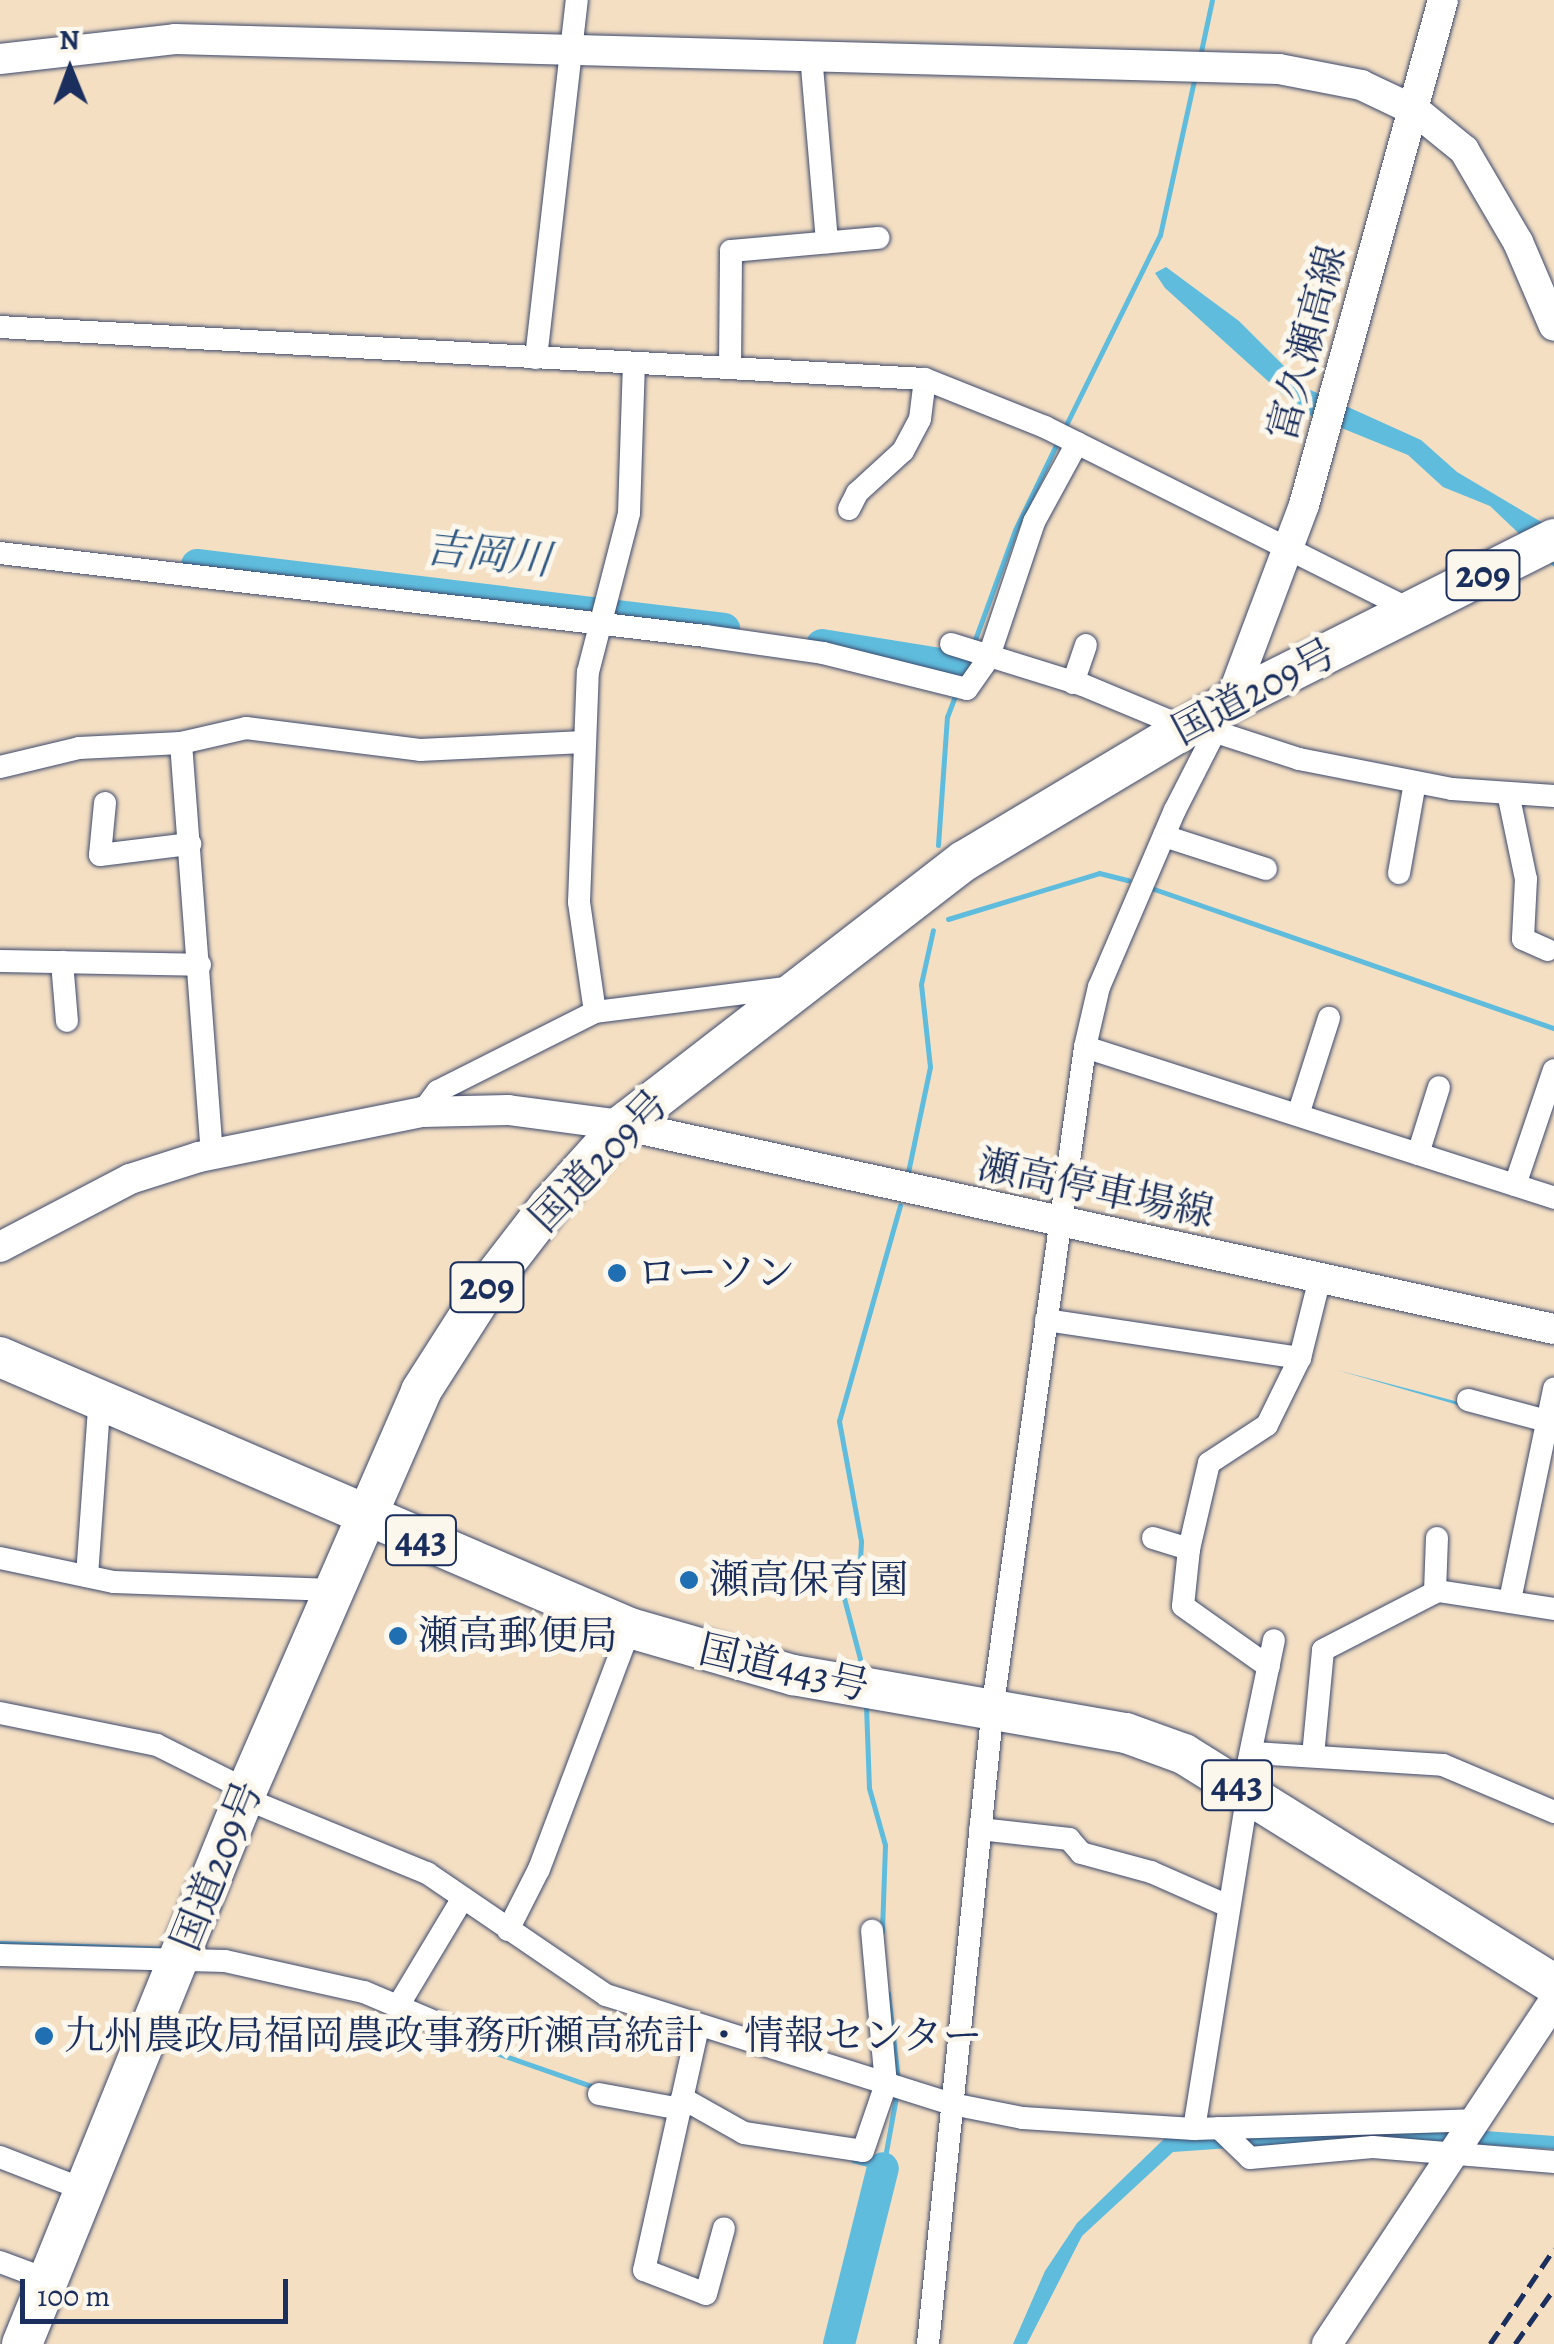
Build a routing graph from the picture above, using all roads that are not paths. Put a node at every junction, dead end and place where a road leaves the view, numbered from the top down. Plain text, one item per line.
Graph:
1 (577, 0) edge
2 (1443, 0) edge
3 (576, 49) junction
4 (810, 55) junction
5 (0, 59) edge
6 (1416, 111) junction
7 (878, 238) dead end
8 (826, 242) junction
9 (1554, 326) edge
10 (0, 328) edge
11 (536, 358) junction
12 (634, 362) junction
13 (730, 368) junction
14 (925, 380) junction
15 (1077, 443) junction
16 (849, 510) dead end
17 (1554, 539) edge
18 (1288, 550) junction
19 (0, 552) edge
20 (1412, 611) junction
21 (601, 624) junction
22 (951, 644) dead end
23 (1086, 645) dead end
24 (988, 659) junction
25 (1073, 682) junction
26 (1210, 721) junction
27 (181, 742) junction
28 (584, 742) junction
29 (0, 767) edge
30 (1415, 782) junction
31 (1508, 793) junction
32 (1554, 796) edge
33 (105, 803) dead end
34 (1164, 836) junction
35 (190, 844) junction
36 (1266, 869) dead end
37 (1399, 874) dead end
38 (1548, 950) dead end
39 (0, 961) edge
40 (62, 962) junction
41 (200, 965) junction
42 (792, 987) junction
43 (595, 1012) junction
44 (1329, 1018) dead end
45 (67, 1021) dead end
46 (1085, 1047) junction
47 (1554, 1070) edge
48 (1438, 1087) dead end
49 (422, 1112) junction
50 (1298, 1116) junction
51 (622, 1125) junction
52 (212, 1154) junction
53 (1418, 1154) junction
54 (1515, 1186) junction
55 (1554, 1198) edge
56 (1060, 1222) junction
57 (0, 1247) edge
58 (1320, 1278) junction
59 (1046, 1320) junction
60 (1554, 1329) edge
61 (0, 1356) edge
62 (1300, 1358) junction
63 (1554, 1389) edge
64 (100, 1396) junction
65 (1468, 1400) dead end
66 (1548, 1421) junction
67 (364, 1514) junction
68 (1153, 1538) dead end
69 (1437, 1538) dead end
70 (1189, 1549) junction
71 (0, 1558) edge
72 (87, 1576) junction
73 (333, 1590) junction
74 (1435, 1592) junction
75 (1510, 1600) junction
76 (1554, 1610) edge
77 (630, 1628) junction
78 (1274, 1640) dead end
79 (1270, 1667) junction
80 (993, 1710) junction
81 (0, 1713) edge
82 (1313, 1756) junction
83 (1248, 1778) junction
84 (245, 1794) junction
85 (1554, 1812) edge
86 (980, 1829) junction
87 (464, 1898) junction
88 (1228, 1906) junction
89 (508, 1930) junction
90 (872, 1931) dead end
91 (0, 1956) edge
92 (179, 1959) junction
93 (1554, 1984) edge
94 (1554, 2001) edge
95 (398, 2006) junction
96 (698, 2027) junction
97 (449, 2028) dead end
98 (886, 2084) junction
99 (599, 2094) dead end
100 (682, 2104) junction
101 (952, 2104) junction
102 (1480, 2120) junction
103 (1194, 2128) junction
104 (1219, 2128) junction
105 (1457, 2154) junction
106 (0, 2157) edge
107 (1554, 2162) edge
108 (87, 2191) junction
109 (724, 2228) dead end
110 (0, 2262) edge
111 (51, 2282) junction
112 (22, 2344) edge
113 (928, 2344) edge
114 (1327, 2344) edge

1 - 3 street
2 - 6 street, 富久瀬高線
3 - 4 street
3 - 5 street
3 - 11 street
4 - 6 street
4 - 8 street
6 - 9 street
6 - 18 street, 富久瀬高線
7 - 8 street
8 - 13 street
10 - 11 street
11 - 12 street
12 - 13 street
12 - 21 street
13 - 14 street
14 - 15 street
14 - 16 street
15 - 18 street
15 - 24 street
17 - 20 highway, 国道209号 / 209
18 - 20 street
18 - 26 street, 富久瀬高線
19 - 21 street
20 - 26 highway, 国道209号 / 209
21 - 24 street
21 - 28 street
22 - 24 street
23 - 25 street
24 - 25 street
25 - 26 street
26 - 30 street
26 - 34 street
26 - 42 highway, 国道209号 / 209
27 - 28 street
27 - 29 street
27 - 35 street
28 - 43 street
30 - 31 street
30 - 37 street
31 - 32 street
31 - 38 street
33 - 35 street
34 - 36 street
34 - 46 street
35 - 41 street
39 - 40 street
40 - 41 street
40 - 45 street
41 - 52 street
42 - 43 street
42 - 51 highway, 国道209号 / 209
43 - 49 street
44 - 50 street
46 - 50 street
46 - 56 street
47 - 54 street
48 - 53 street
49 - 51 street, 瀬高停車場線
49 - 52 street, 瀬高停車場線
50 - 53 street
51 - 56 street, 瀬高停車場線
51 - 67 highway, 国道209号 / 209
52 - 57 street, 瀬高停車場線
53 - 54 street
54 - 55 street
56 - 58 street, 瀬高停車場線
56 - 59 street
58 - 60 street, 瀬高停車場線
58 - 62 street
59 - 62 street
59 - 80 street
61 - 64 highway, 国道443号 / 443
62 - 70 street
63 - 66 street
64 - 67 highway, 国道443号 / 443
64 - 72 street
65 - 66 street
66 - 75 street
67 - 73 highway, 国道209号 / 209
67 - 77 highway, 国道443号 / 443
68 - 70 street
69 - 74 street
70 - 79 street
71 - 72 street
72 - 73 street
73 - 84 highway, 国道209号 / 209
74 - 75 street
74 - 82 street
75 - 76 street
77 - 80 highway, 国道443号 / 443
77 - 89 street
78 - 79 street
79 - 83 street
80 - 83 highway, 国道443号 / 443
80 - 86 street
81 - 84 street
82 - 83 street
82 - 85 street
83 - 88 street
83 - 93 highway, 国道443号 / 443
84 - 87 street
84 - 92 highway, 国道209号 / 209
86 - 88 street
86 - 101 street
87 - 89 street
87 - 95 street
88 - 103 street
89 - 96 street
90 - 98 street
91 - 92 street
92 - 95 street
92 - 108 highway, 国道209号 / 209
94 - 102 street
95 - 97 street
96 - 98 street
96 - 100 street
98 - 100 street
98 - 101 street
99 - 100 street
100 - 109 street
101 - 103 street
101 - 113 street
102 - 104 street
102 - 105 street
103 - 104 street
104 - 105 street
105 - 107 street
105 - 114 street
106 - 108 street
108 - 111 highway, 国道209号 / 209
110 - 111 street
111 - 112 highway, 国道209号 / 209

